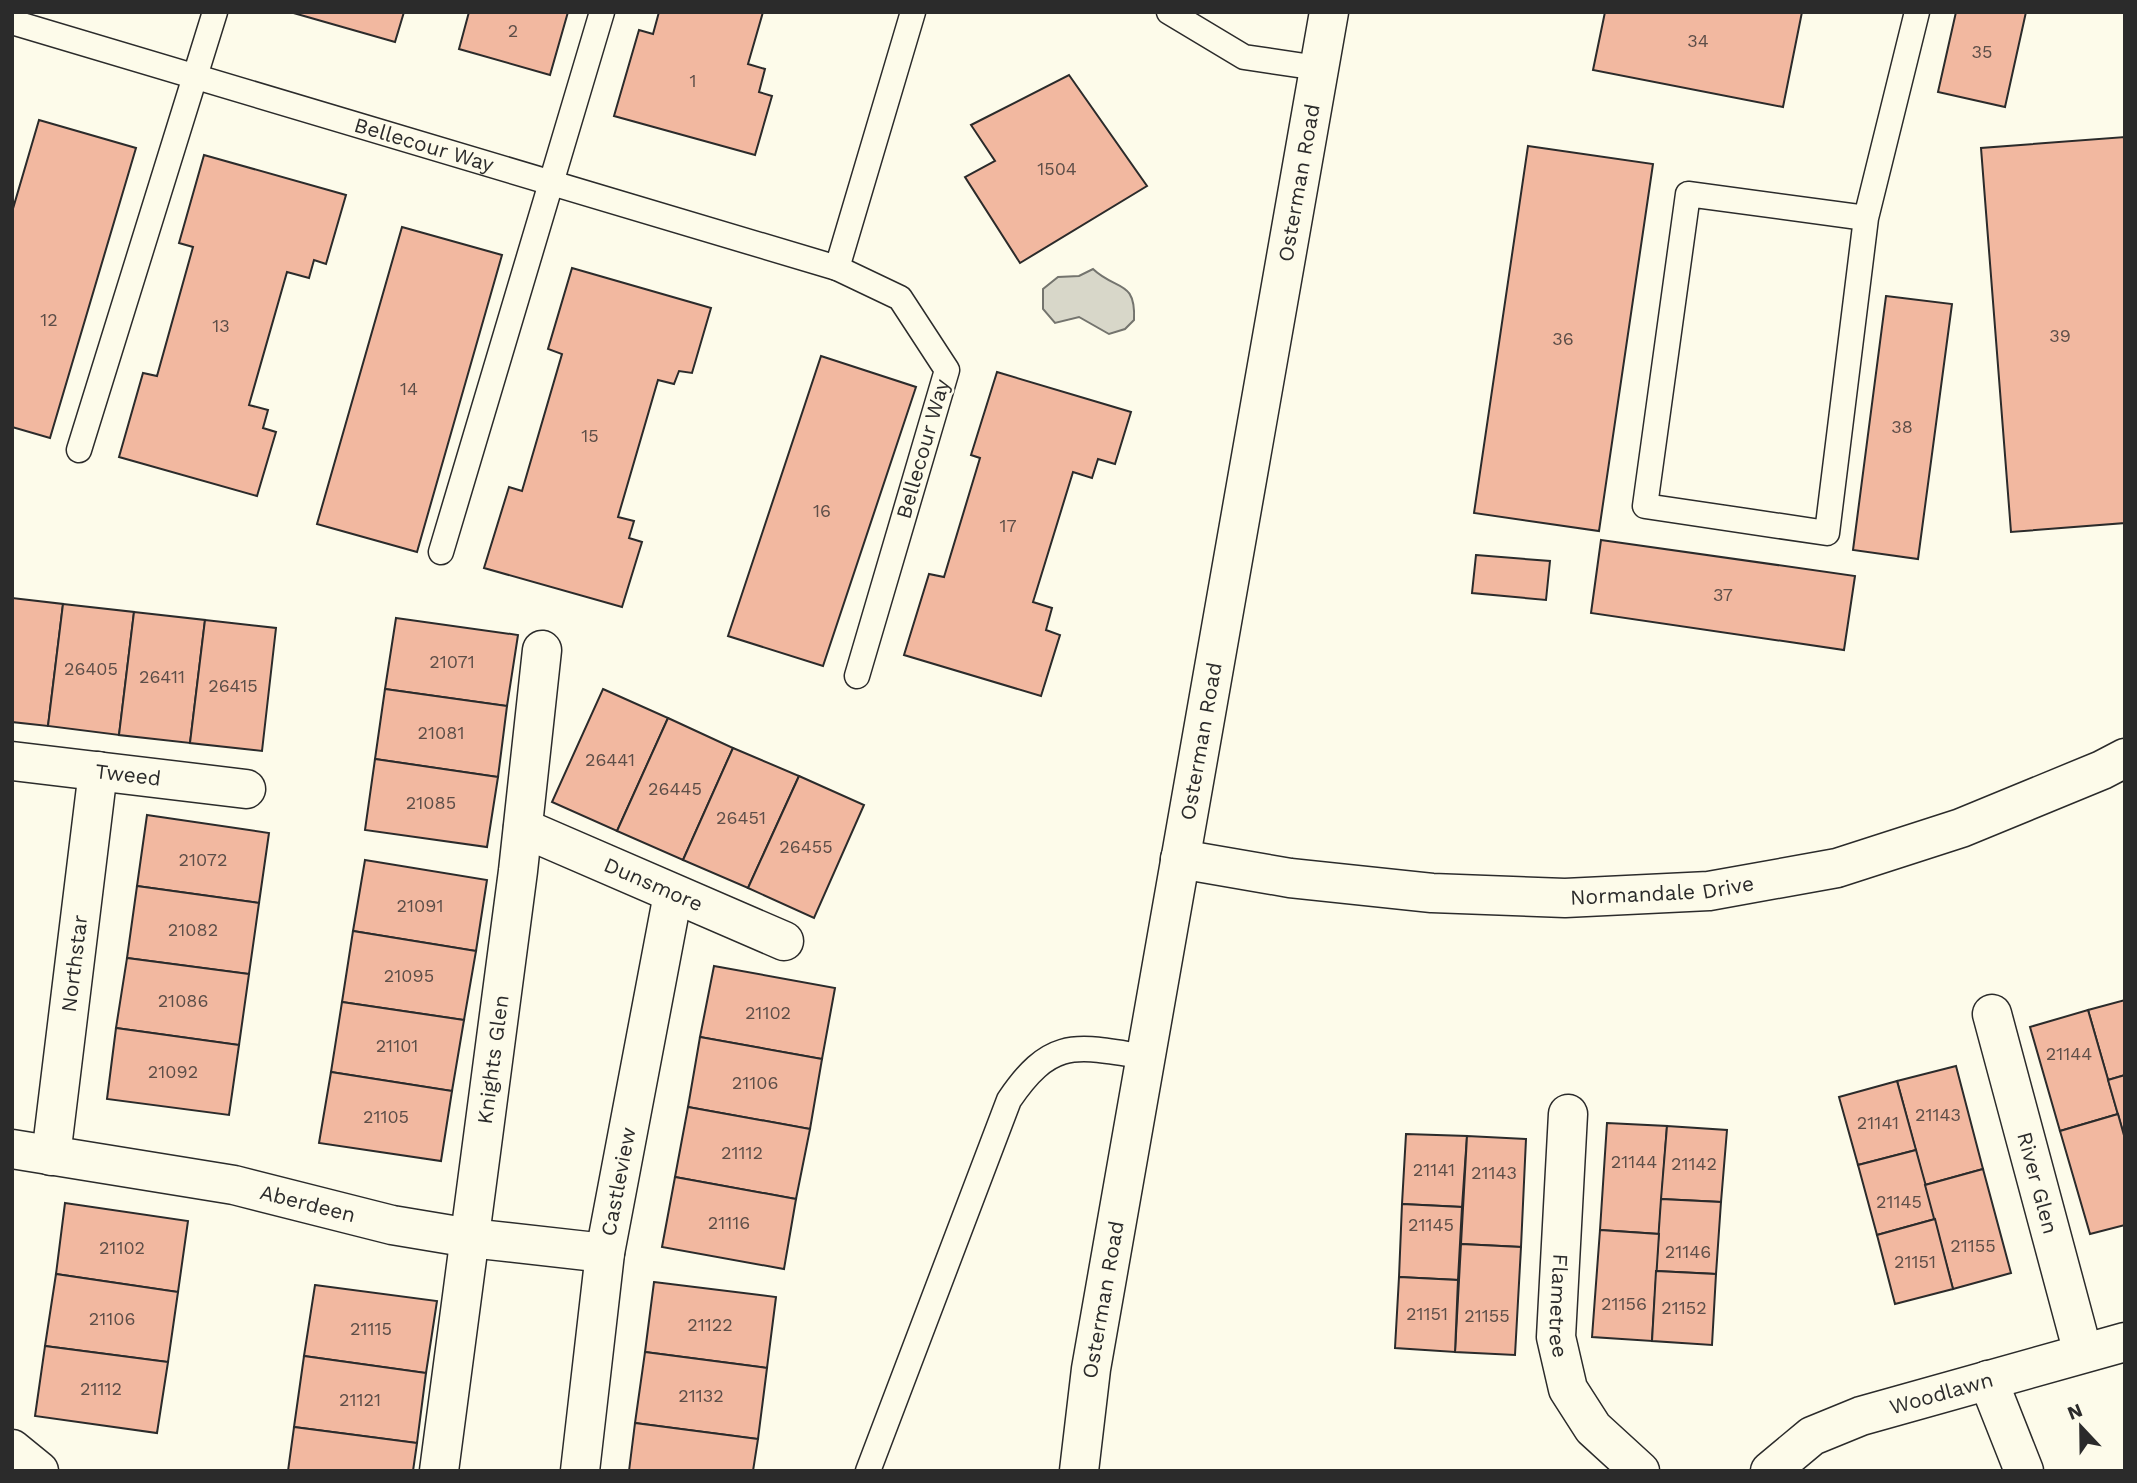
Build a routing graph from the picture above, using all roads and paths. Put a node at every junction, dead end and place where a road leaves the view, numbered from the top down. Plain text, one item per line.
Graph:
1 (215, 12) edge
2 (602, 12) edge
3 (913, 12) edge
4 (1169, 12) edge
5 (1329, 12) edge
6 (1917, 12) edge
7 (12, 22) edge
8 (1318, 68) junction
9 (196, 77) junction
10 (551, 183) junction
11 (1866, 218) junction
12 (837, 268) junction
13 (79, 450) dead end
14 (441, 552) dead end
15 (542, 650) dead end
16 (856, 676) dead end
17 (2125, 758) edge
18 (12, 761) edge
19 (98, 771) junction
20 (246, 789) dead end
21 (523, 828) junction
22 (1180, 859) junction
23 (673, 894) junction
24 (784, 941) dead end
25 (1992, 1014) dead end
26 (1147, 1057) junction
27 (1568, 1114) dead end
28 (23, 1156) edge
29 (470, 1238) junction
30 (605, 1253) junction
31 (2125, 1342) edge
32 (2083, 1353) junction
33 (1988, 1380) junction
34 (12, 1449) edge
35 (40, 1471) edge
36 (439, 1471) edge
37 (580, 1471) edge
38 (868, 1471) edge
39 (1079, 1471) edge
40 (1640, 1471) edge
41 (1770, 1471) edge
42 (2024, 1471) edge

1 - 9 lane
2 - 10 lane
3 - 12 lane
4 - 8 lane
5 - 8 street, Osterman Road
6 - 11 lane
7 - 9 lane, Bellecour Way
8 - 22 street, Osterman Road
9 - 10 lane, Bellecour Way
9 - 13 lane
10 - 12 lane, Bellecour Way
10 - 14 lane
11 - 11 lane
12 - 16 lane, Bellecour Way
15 - 21 street, Knights Glen
17 - 22 street, Normandale Drive
18 - 19 street, Tweed
19 - 20 street, Tweed
19 - 28 street, Northstar
21 - 23 street, Dunsmore
21 - 29 street, Knights Glen
22 - 26 street, Osterman Road
23 - 24 street, Dunsmore
23 - 30 street, Castleview
25 - 32 street, River Glen
26 - 38 lane
26 - 39 street, Osterman Road
27 - 40 street, Flametree
28 - 29 street, Aberdeen
29 - 30 street, Aberdeen
29 - 36 street, Knights Glen
30 - 37 street, Castleview
31 - 32 street, Woodlawn
32 - 33 street, Woodlawn
33 - 41 street, Woodlawn
33 - 42 street
34 - 35 street

